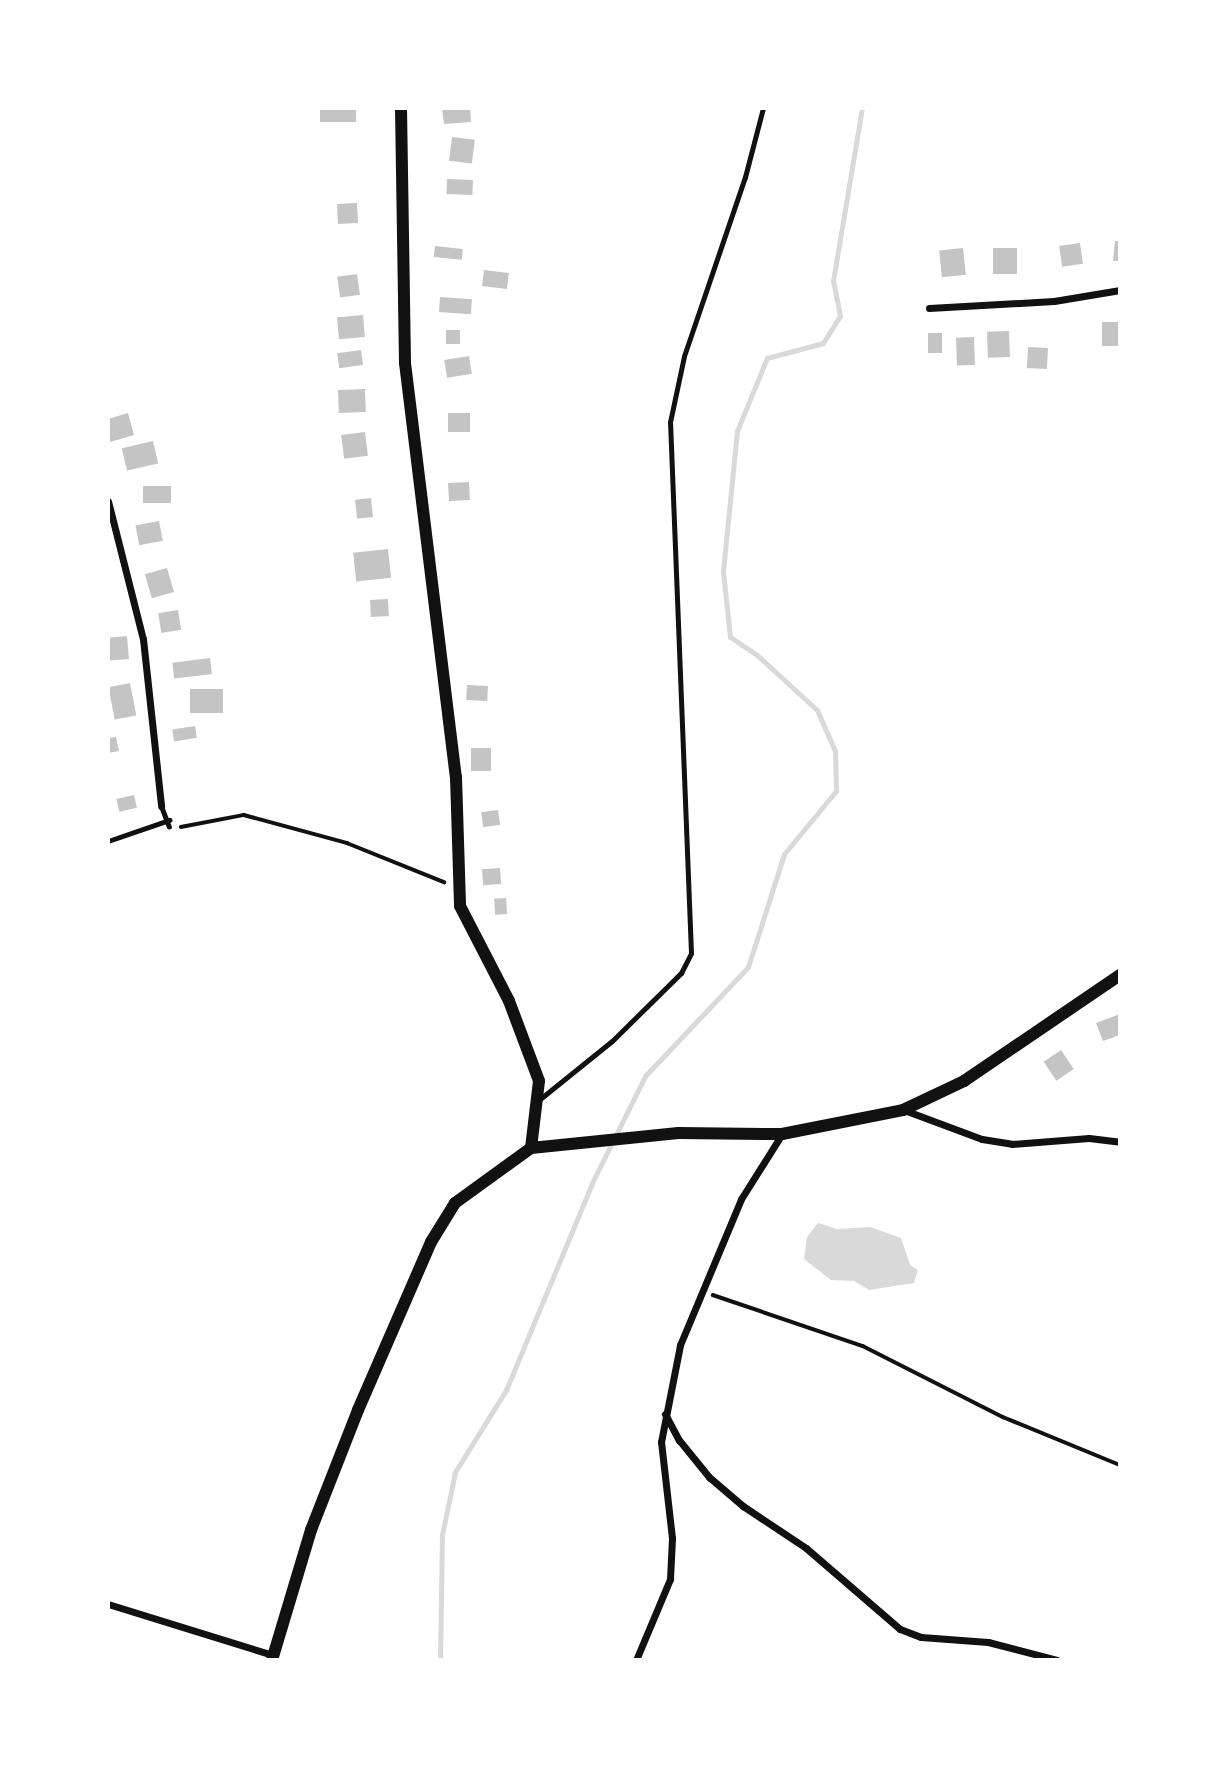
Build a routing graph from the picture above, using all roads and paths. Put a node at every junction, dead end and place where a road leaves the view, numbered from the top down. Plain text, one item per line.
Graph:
1 (401, 108) edge
2 (763, 108) edge
3 (1119, 290) edge
4 (929, 308) dead end
5 (108, 501) edge
6 (161, 806) joint
7 (169, 820) junction
8 (169, 827) joint
9 (108, 841) edge
10 (459, 894) junction
11 (1119, 975) edge
12 (540, 1099) junction
13 (903, 1110) junction
14 (782, 1134) junction
15 (1119, 1142) edge
16 (531, 1148) junction
17 (702, 1290) junction
18 (664, 1413) junction
19 (1119, 1465) edge
20 (108, 1604) edge
21 (273, 1658) edge
22 (636, 1660) edge
23 (1058, 1660) edge

1 - 10 street
2 - 12 lane
3 - 4 street
5 - 6 street
6 - 7 lane
7 - 8 lane
7 - 9 lane
8 - 10 path
10 - 12 street
11 - 13 street
12 - 16 street
13 - 14 street
13 - 15 street
14 - 16 street
14 - 17 street
16 - 21 street
17 - 18 street
17 - 19 path
18 - 22 street
18 - 23 street
20 - 21 street

